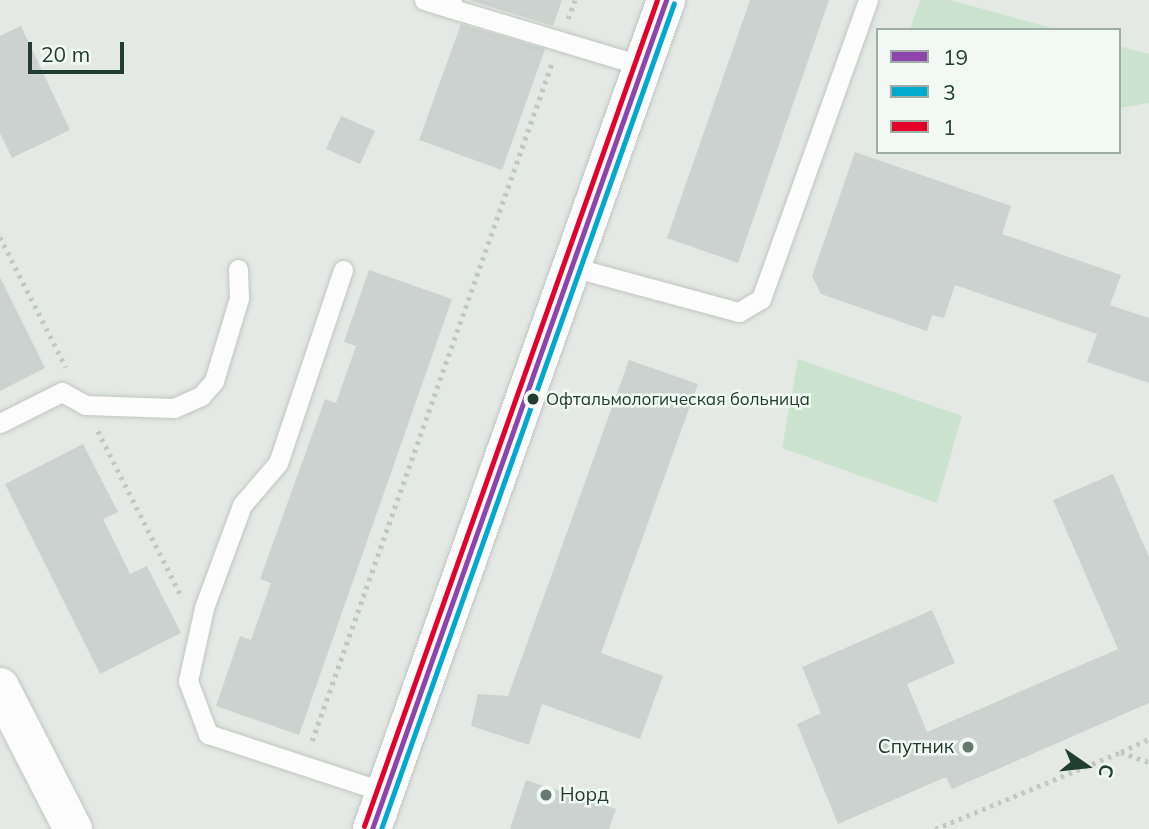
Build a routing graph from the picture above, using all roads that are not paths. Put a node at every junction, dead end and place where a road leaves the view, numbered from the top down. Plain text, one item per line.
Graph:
1 (424, 0) edge
2 (666, 0) edge
3 (869, 0) edge
4 (451, 4) edge
5 (643, 66) junction
6 (572, 267) junction
7 (238, 269) dead end
8 (344, 270) dead end
9 (0, 423) edge
10 (0, 687) edge
11 (384, 792) junction
12 (73, 829) edge
13 (372, 829) edge

1 - 4 lane
2 - 5 main road
3 - 6 lane
4 - 5 lane
5 - 6 main road
6 - 11 main road
7 - 9 lane
8 - 11 lane
10 - 12 main road
11 - 13 main road

